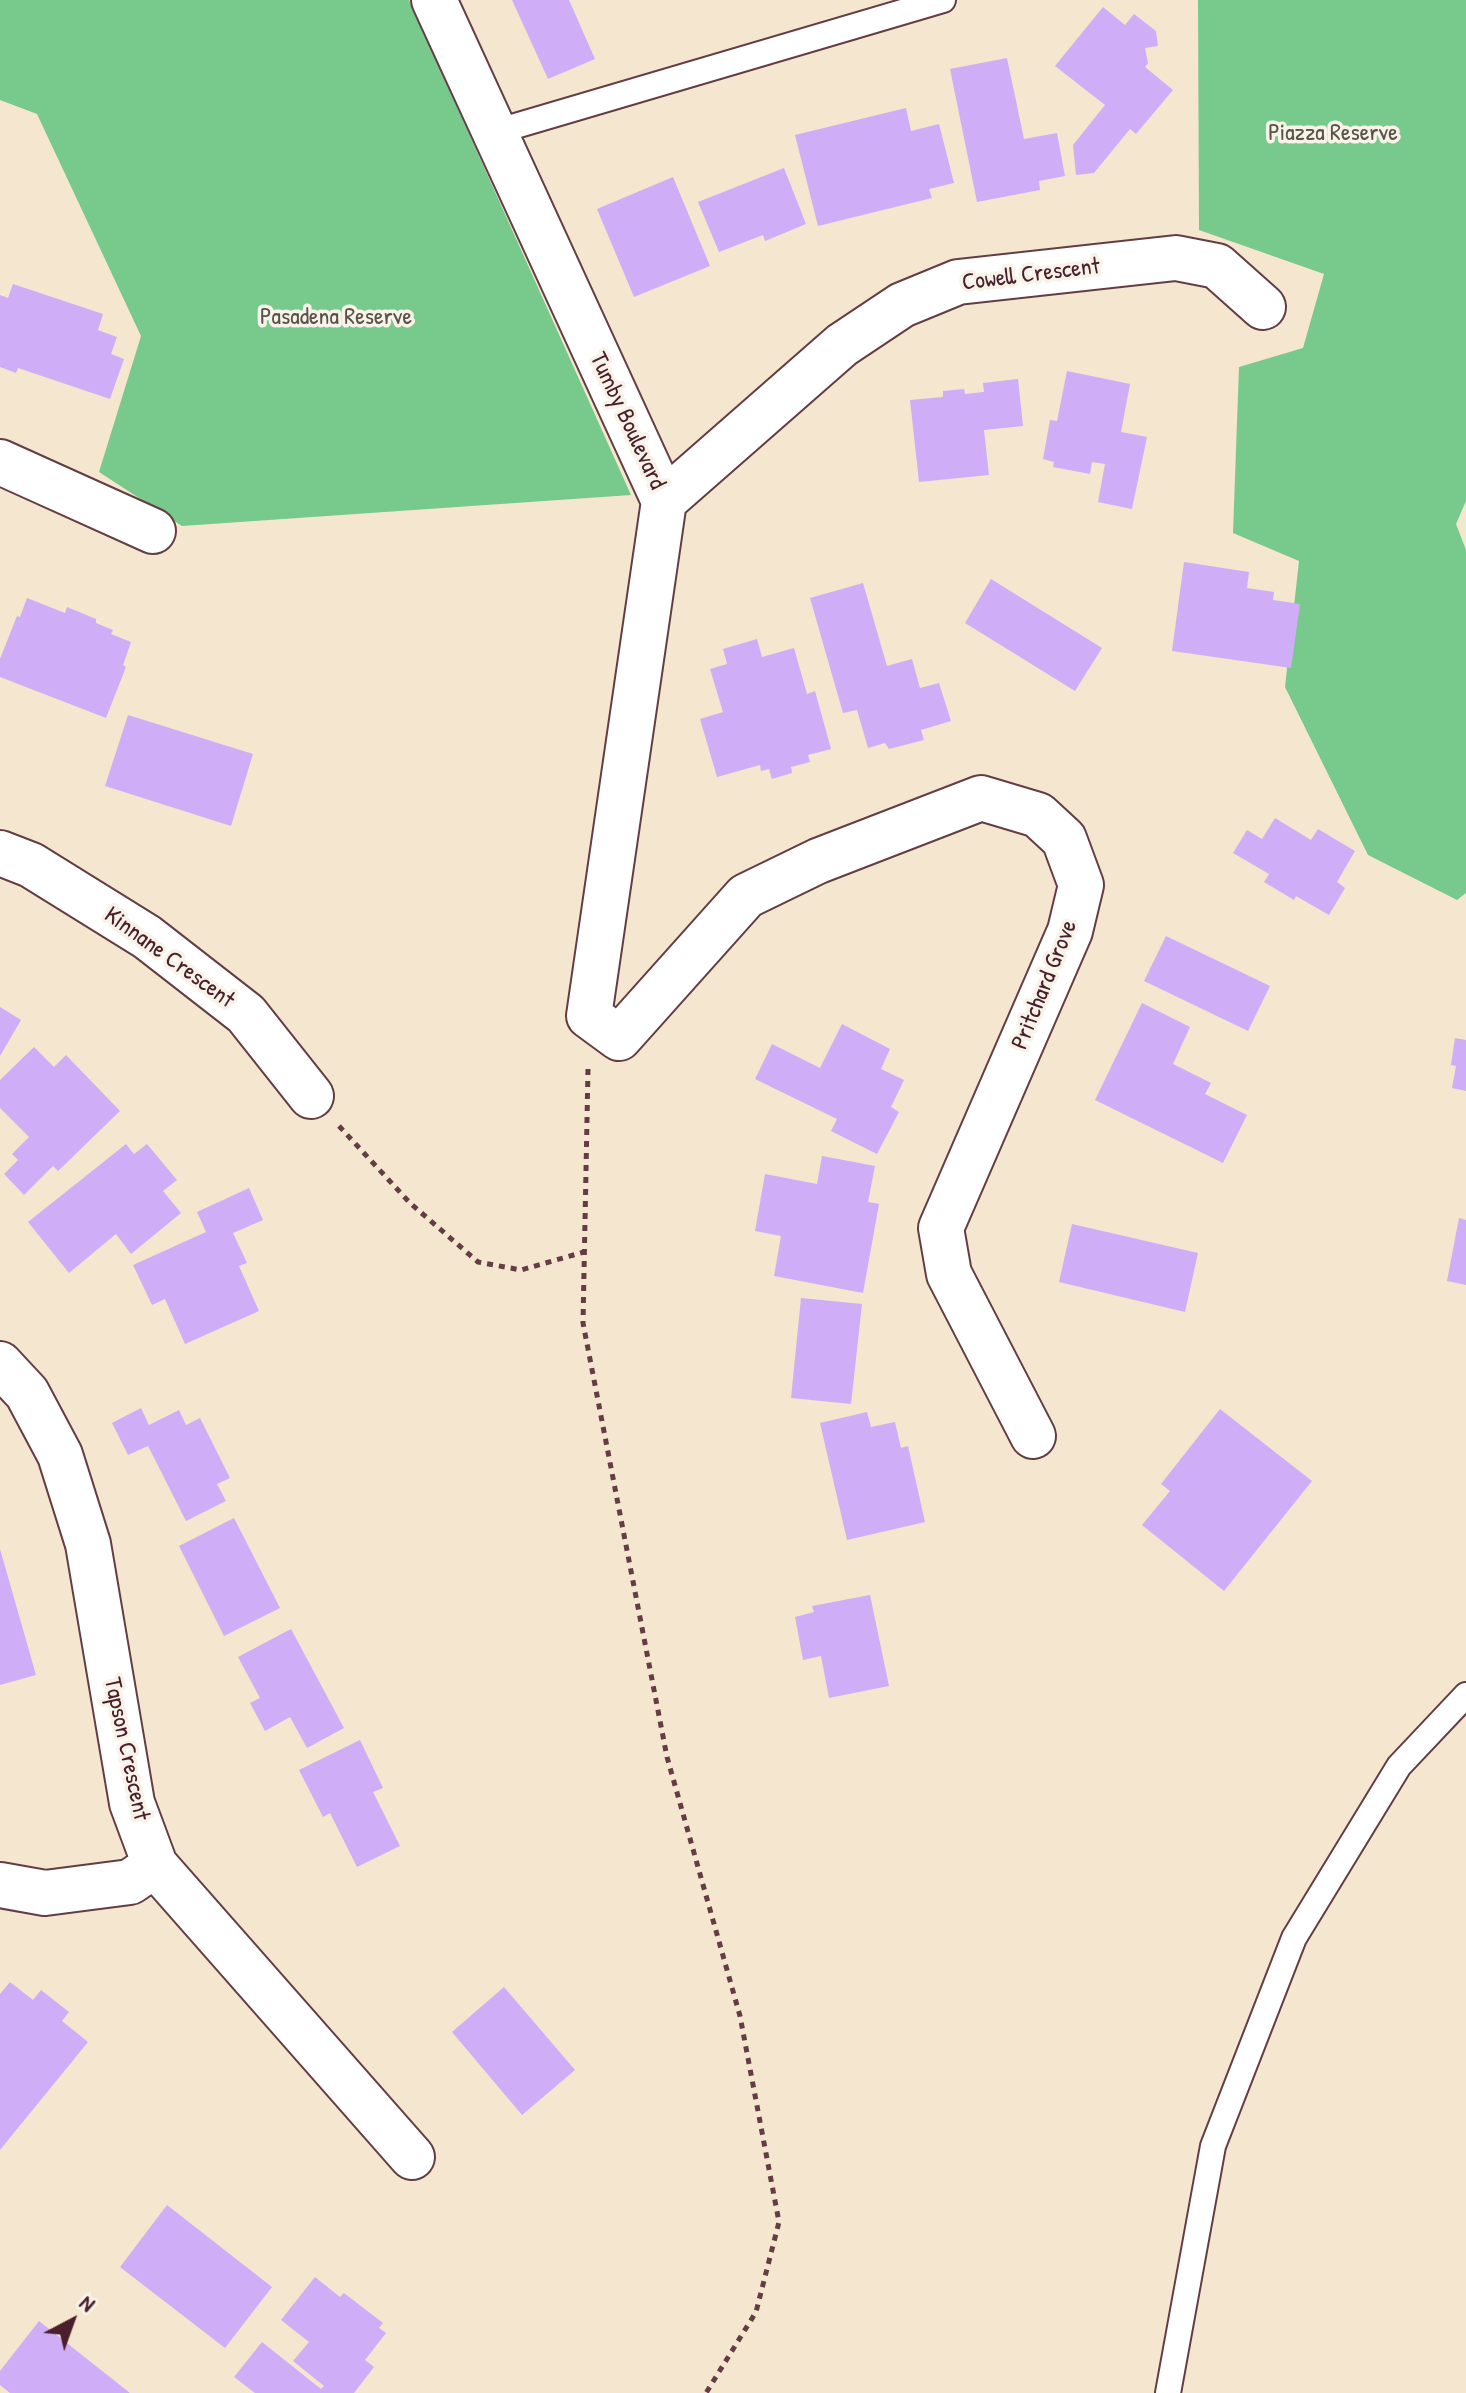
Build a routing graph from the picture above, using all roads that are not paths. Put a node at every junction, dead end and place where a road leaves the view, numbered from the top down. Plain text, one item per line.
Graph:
1 (434, 0) edge
2 (943, 0) edge
3 (495, 132) junction
4 (1263, 307) dead end
5 (0, 462) edge
6 (664, 501) junction
7 (153, 531) dead end
8 (0, 853) edge
9 (589, 1016) joint
10 (311, 1096) road end
11 (0, 1364) edge
12 (1033, 1436) dead end
13 (1466, 1695) edge
14 (155, 1865) junction
15 (0, 1885) edge
16 (412, 2157) dead end
17 (1168, 2393) edge

1 - 3 street, Tumby Boulevard
2 - 3 lane
3 - 6 street, Tumby Boulevard
4 - 6 street, Cowell Crescent
5 - 7 street
6 - 9 street, Tumby Boulevard
8 - 10 street, Kinnane Crescent
9 - 12 street, Pritchard Grove
11 - 14 street, Tapson Crescent
13 - 17 lane
14 - 15 street
14 - 16 street, Tapson Crescent

